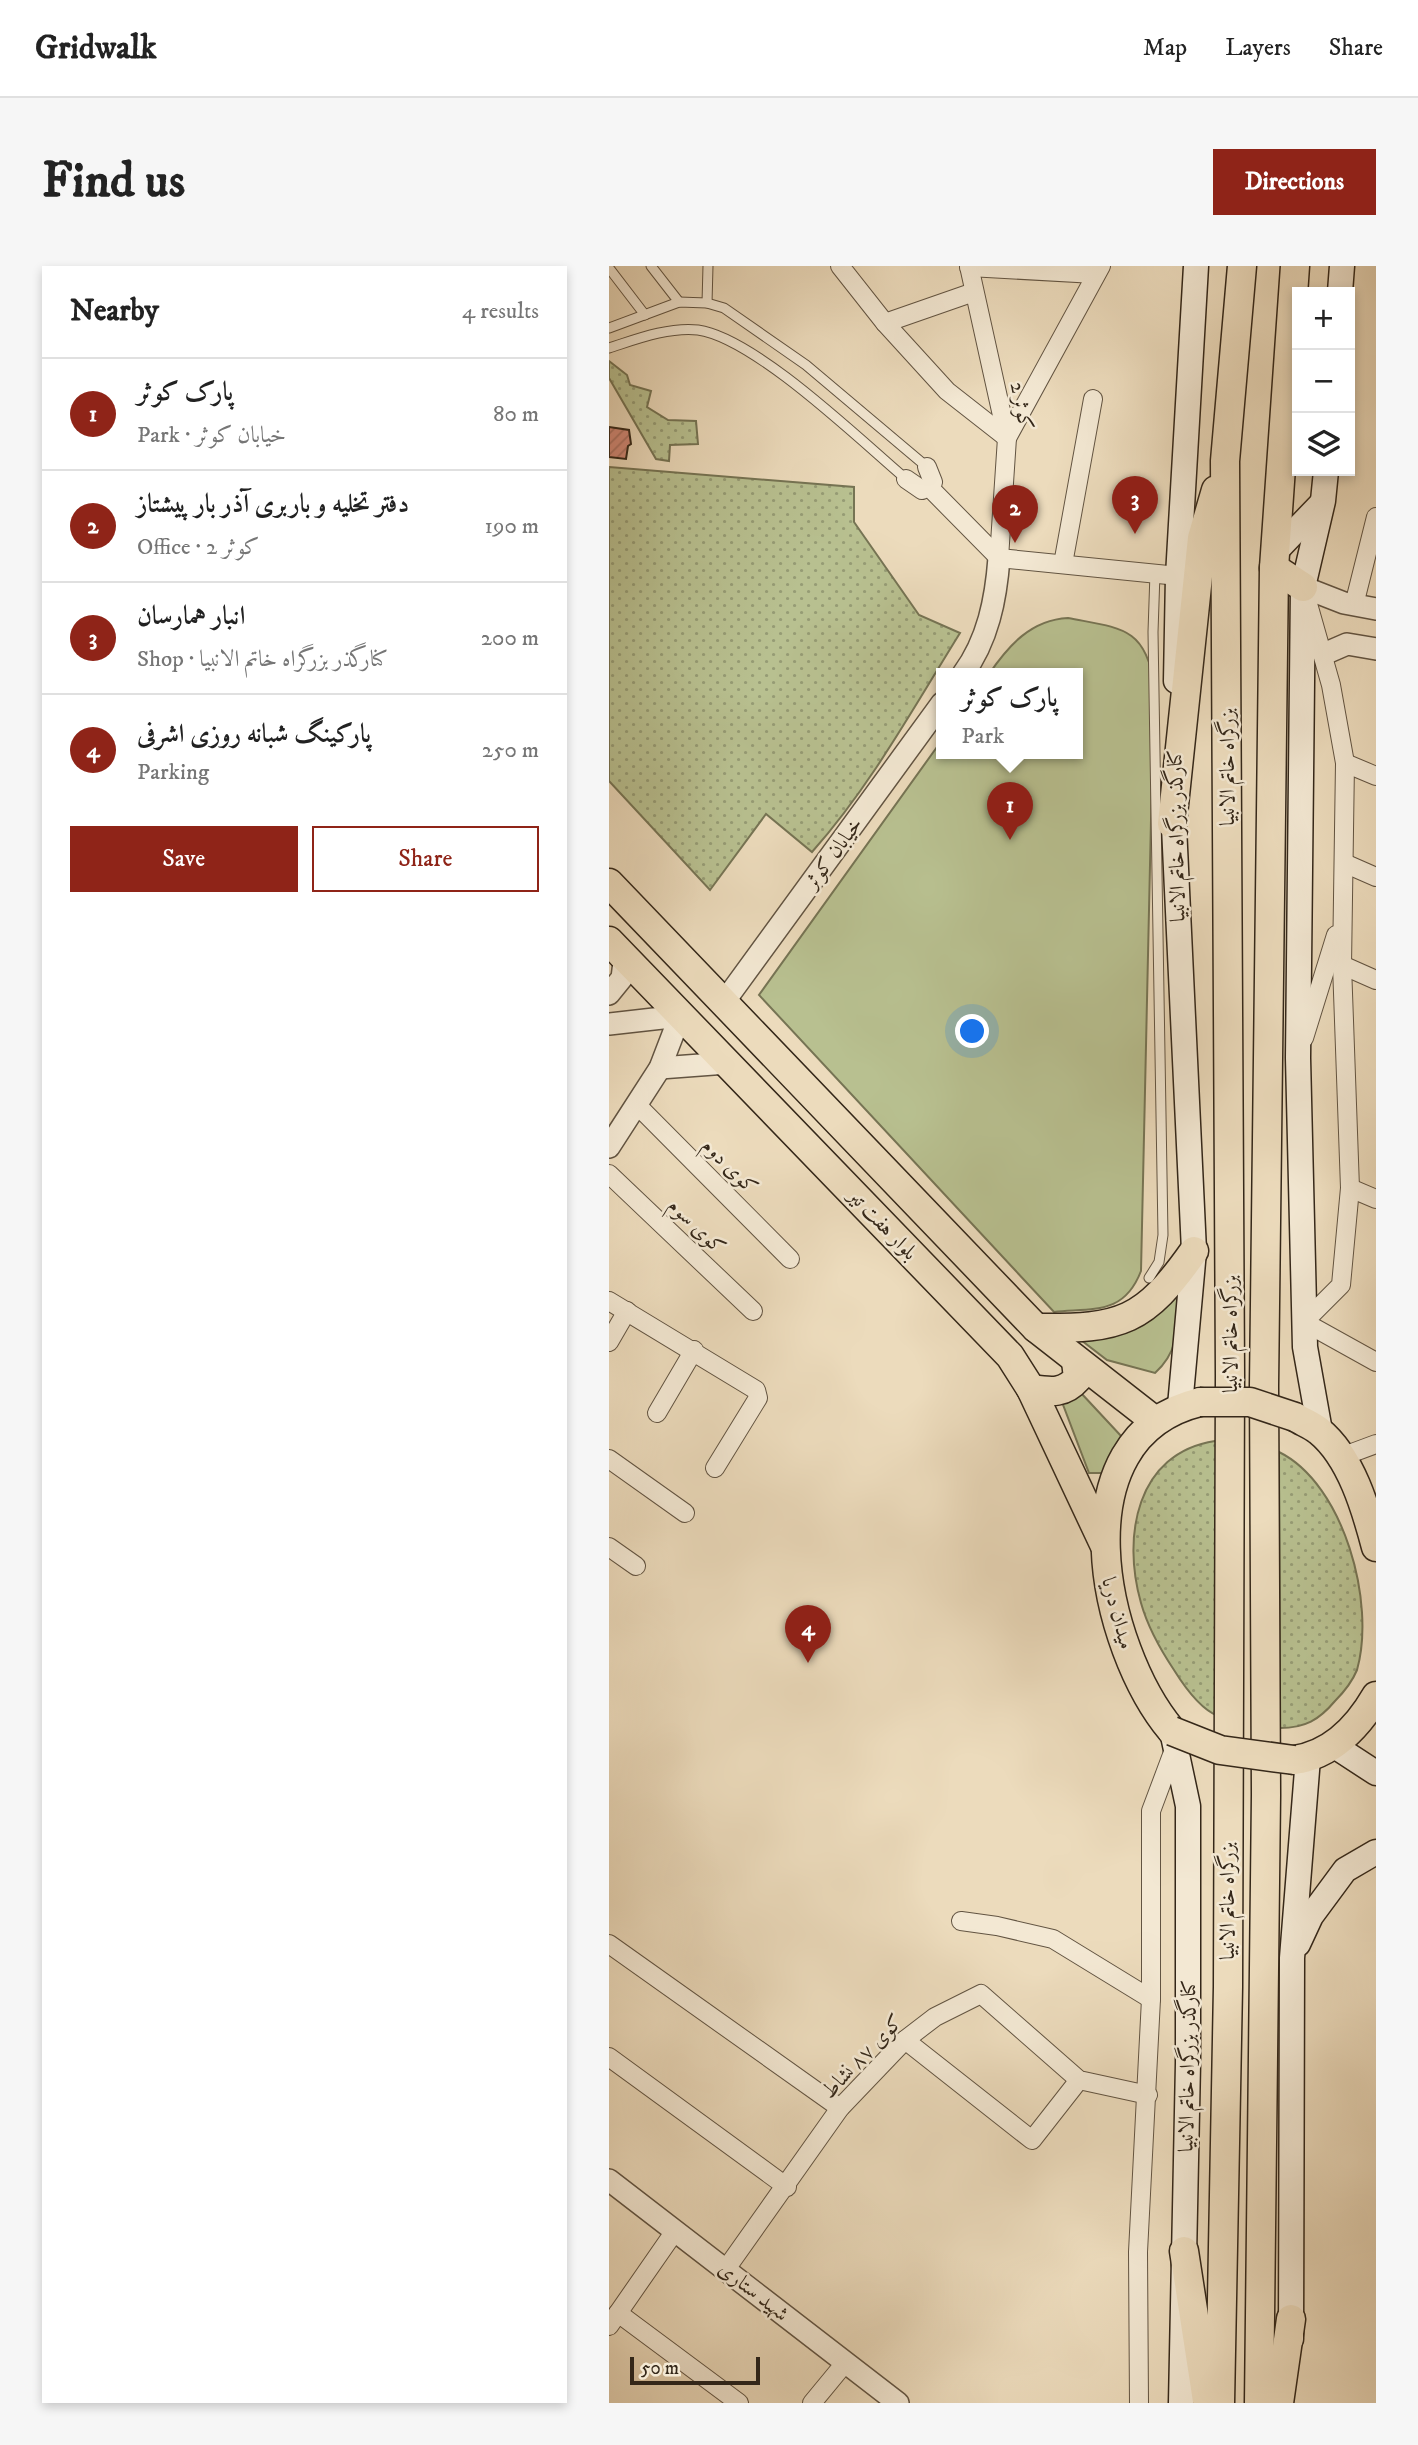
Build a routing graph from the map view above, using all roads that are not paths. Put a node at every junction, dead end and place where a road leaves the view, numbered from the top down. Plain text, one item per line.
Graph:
1 (651, 266) edge
2 (708, 266) edge
3 (840, 266) edge
4 (969, 266) edge
5 (1196, 266) edge
6 (1242, 266) edge
7 (1295, 266) edge
8 (1342, 266) edge
9 (609, 268) edge
10 (1098, 270) edge
11 (1340, 287) edge
12 (974, 292) junction
13 (678, 302) junction
14 (707, 303) junction
15 (645, 316) junction
16 (885, 323) junction
17 (609, 328) edge
18 (609, 348) edge
19 (1093, 398) dead end
20 (1007, 438) junction
21 (1225, 461) junction
22 (927, 467) joint
23 (1325, 476) edge
24 (906, 479) joint
25 (929, 487) junction
26 (1323, 501) junction
27 (1376, 517) edge
28 (999, 558) junction
29 (1274, 560) junction
30 (1063, 564) junction
31 (1167, 575) junction
32 (1303, 587) junction
33 (1353, 605) junction
34 (1376, 609) edge
35 (1376, 649) edge
36 (1324, 654) junction
37 (968, 668) edge
38 (936, 711) edge
39 (1345, 763) junction
40 (1376, 776) edge
41 (1172, 824) junction
42 (1344, 863) junction
43 (1376, 877) edge
44 (609, 883) edge
45 (1343, 912) junction
46 (609, 941) edge
47 (1342, 965) junction
48 (1376, 980) edge
49 (609, 994) edge
50 (725, 1002) junction
51 (680, 1016) junction
52 (609, 1024) edge
53 (1298, 1058) junction
54 (727, 1063) junction
55 (660, 1068) junction
56 (637, 1105) junction
57 (609, 1147) edge
58 (609, 1174) edge
59 (1350, 1188) junction
60 (1376, 1199) edge
61 (1194, 1251) junction
62 (790, 1259) dead end
63 (1149, 1278) dead end
64 (609, 1301) edge
65 (627, 1311) junction
66 (753, 1311) dead end
67 (1304, 1322) junction
68 (1036, 1328) junction
69 (609, 1342) edge
70 (694, 1350) junction
71 (1076, 1361) junction
72 (1376, 1362) edge
73 (1031, 1390) junction
74 (1190, 1404) junction
75 (657, 1413) dead end
76 (1155, 1421) junction
77 (1320, 1431) junction
78 (1376, 1444) edge
79 (1341, 1457) junction
80 (609, 1459) edge
81 (715, 1468) dead end
82 (685, 1513) dead end
83 (1104, 1544) junction
84 (1376, 1546) edge
85 (609, 1547) edge
86 (636, 1566) dead end
87 (1376, 1696) edge
88 (1173, 1739) junction
89 (1333, 1745) junction
90 (1301, 1759) junction
91 (1376, 1773) edge
92 (1376, 1852) edge
93 (961, 1921) dead end
94 (609, 1944) edge
95 (1292, 1958) junction
96 (1151, 1999) junction
97 (905, 2040) junction
98 (609, 2057) edge
99 (1079, 2080) junction
100 (1148, 2095) junction
101 (840, 2108) junction
102 (609, 2180) edge
103 (787, 2187) junction
104 (675, 2231) junction
105 (1184, 2251) junction
106 (726, 2269) junction
107 (613, 2319) edge
108 (1291, 2319) junction
109 (845, 2363) junction
110 (739, 2403) edge
111 (812, 2403) edge
112 (898, 2403) edge
113 (1139, 2403) edge
114 (1181, 2403) edge
115 (1207, 2403) edge
116 (1220, 2403) edge
117 (1259, 2403) edge
118 (1279, 2403) edge
119 (1292, 2403) edge

1 - 13 lane
2 - 14 lane
3 - 16 street
4 - 10 street
4 - 12 street, کوثر 2
5 - 31 main road, کنارگذر بزرگراه خاتم الانبیا
6 - 21 main road, بزرگراه خاتم الانبیا
7 - 29 main road, بزرگراه خاتم الانبیا
8 - 11 main road
9 - 15 lane
10 - 20 street
12 - 16 street
12 - 20 street, کوثر 2
13 - 14 lane
13 - 15 lane
14 - 22 lane
15 - 17 lane
16 - 20 street
18 - 24 lane
19 - 30 street
20 - 28 street, کوثر 2
21 - 41 main road
21 - 116 main road, بزرگراه خاتم الانبیا
22 - 25 street
23 - 26 main road
24 - 25 street
25 - 28 street
26 - 29 main road
26 - 32 main road
27 - 33 street
28 - 30 street
28 - 37 street
29 - 32 main road
29 - 117 main road, بزرگراه خاتم الانبیا
30 - 31 street
31 - 41 main road, کنارگذر بزرگراه خاتم الانبیا
31 - 63 lane
32 - 33 street
32 - 36 street
32 - 53 main road
33 - 34 street
35 - 36 street
36 - 39 street
38 - 50 street, خیابان کوثر
39 - 40 street
39 - 42 street
41 - 61 main road, کنارگذر بزرگراه خاتم الانبیا
42 - 43 street
42 - 45 street
44 - 50 main road, بلوار هفت تیر
45 - 47 street
45 - 53 street
46 - 49 street
46 - 51 main road, بلوار هفت تیر
47 - 48 street
47 - 59 street
50 - 68 main road, بلوار هفت تیر
51 - 52 street
51 - 54 main road, بلوار هفت تیر
51 - 55 street
53 - 67 main road
54 - 55 street
54 - 73 main road, بلوار هفت تیر
55 - 56 street
56 - 57 street
56 - 62 street, کوی دوم
58 - 66 street, کوی سوم
59 - 60 street
59 - 67 street
61 - 68 main road
61 - 74 main road, کنارگذر بزرگراه خاتم الانبیا
64 - 65 street
65 - 69 street
65 - 70 street
67 - 72 street
67 - 77 main road
68 - 71 main road, بلوار هفت تیر
70 - 75 street
70 - 81 street
71 - 73 main road
71 - 76 main road, بلوار هفت تیر
73 - 83 main road, بلوار هفت تیر
74 - 76 main road, میدان دریا
74 - 77 main road, bridge
76 - 83 main road, میدان دریا
77 - 79 main road
78 - 79 street
79 - 84 main road
80 - 82 street
83 - 88 main road, میدان دریا
85 - 86 street
87 - 89 main road
88 - 90 main road, bridge
88 - 96 street
88 - 105 main road, کنارگذر بزرگراه خاتم الانبیا
89 - 90 main road
89 - 91 main road
90 - 95 main road
92 - 95 main road
93 - 96 street
94 - 101 street
95 - 108 main road
96 - 100 street
97 - 99 street, کوی ۸۷ نشاط
97 - 99 street
97 - 101 street, کوی ۸۷ نشاط
98 - 103 street
99 - 100 street, کوی ۸۷ نشاط
100 - 113 street
101 - 103 street, کوی ۸۷ نشاط
102 - 104 street, شهید ستاری
103 - 106 street, کوی ۸۷ نشاط
104 - 106 street, شهید ستاری
104 - 107 street
105 - 114 main road, کنارگذر بزرگراه خاتم الانبیا
105 - 115 main road
106 - 109 street, شهید ستاری
107 - 110 street
108 - 118 main road
108 - 119 main road
109 - 111 street
109 - 112 street, شهید ستاری

